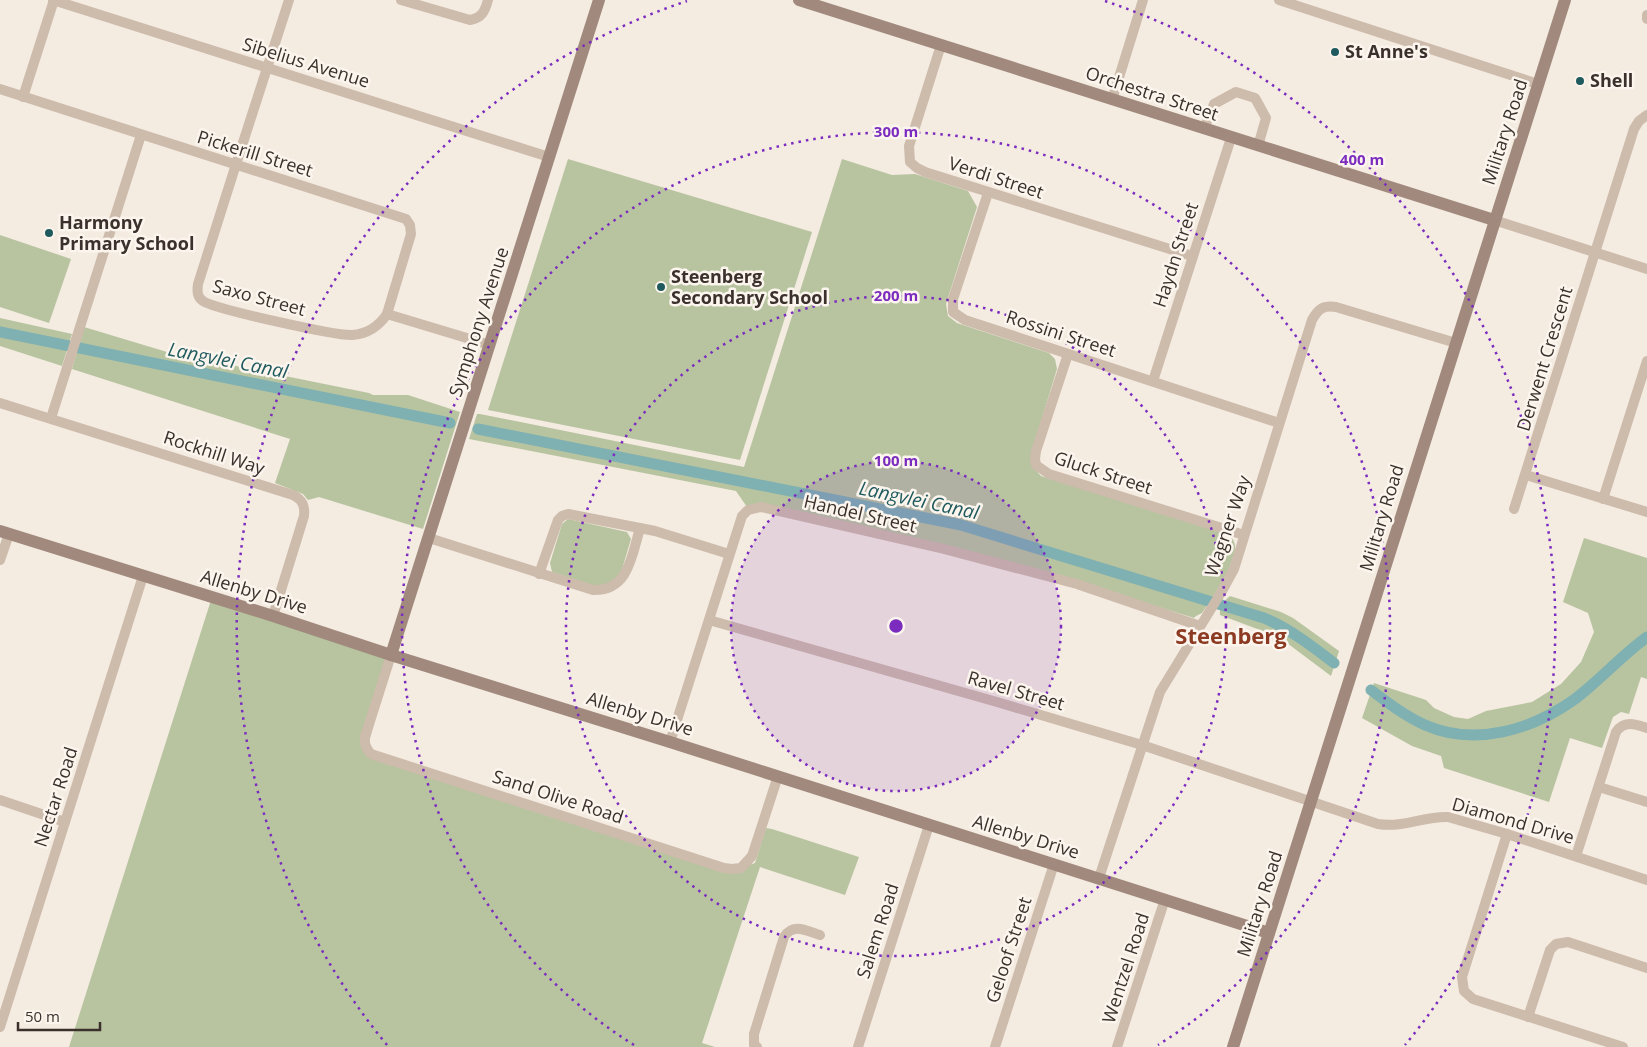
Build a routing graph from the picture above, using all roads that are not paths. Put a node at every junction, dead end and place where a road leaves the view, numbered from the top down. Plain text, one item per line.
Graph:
1 (54, 0) edge
2 (289, 0) edge
3 (401, 0) edge
4 (488, 0) edge
5 (599, 0) edge
6 (799, 0) edge
7 (1143, 0) edge
8 (1279, 0) edge
9 (1565, 0) edge
10 (1647, 14) edge
11 (1647, 19) edge
12 (941, 45) junction
13 (267, 68) junction
14 (1538, 84) junction
15 (0, 90) edge
16 (24, 97) junction
17 (1112, 100) junction
18 (1647, 115) edge
19 (1204, 129) junction
20 (141, 135) junction
21 (1231, 138) junction
22 (1258, 146) junction
23 (549, 157) junction
24 (236, 165) junction
25 (988, 193) junction
26 (1494, 220) junction
27 (1596, 252) junction
28 (1192, 256) junction
29 (1647, 269) edge
30 (387, 314) junction
31 (1456, 342) junction
32 (490, 345) junction
33 (1068, 354) junction
34 (1647, 361) edge
35 (1153, 382) junction
36 (0, 403) edge
37 (51, 418) junction
38 (1279, 423) junction
39 (1526, 475) junction
40 (1604, 499) junction
41 (1514, 509) dead end
42 (1647, 512) edge
43 (640, 528) junction
44 (4, 533) edge
45 (1244, 535) junction
46 (429, 538) junction
47 (729, 554) junction
48 (0, 560) edge
49 (539, 574) junction
50 (143, 576) junction
51 (273, 616) junction
52 (709, 620) junction
53 (1200, 626) junction
54 (391, 655) junction
55 (1647, 728) edge
56 (670, 742) junction
57 (1142, 745) junction
58 (778, 776) junction
59 (1598, 787) junction
60 (0, 800) edge
61 (1310, 802) junction
62 (1647, 802) edge
63 (65, 822) junction
64 (929, 825) junction
65 (1507, 834) junction
66 (1576, 856) junction
67 (1054, 864) junction
68 (1098, 878) junction
69 (1647, 880) edge
70 (1165, 899) junction
71 (1269, 933) junction
72 (820, 935) dead end
73 (1647, 968) edge
74 (1528, 1017) junction
75 (0, 1027) edge
76 (757, 1047) edge
77 (858, 1047) edge
78 (995, 1047) edge
79 (1117, 1047) edge
80 (1233, 1047) edge
81 (1623, 1047) edge

1 - 13 street, Sibelius Avenue
1 - 16 street
2 - 13 street, Saxo Street
3 - 4 street
5 - 23 street, Symphony Avenue
6 - 12 street, Orchestra Street
7 - 17 street
8 - 14 street
9 - 14 street, Military Road
10 - 11 street
12 - 17 street, Orchestra Street
12 - 25 street, Verdi Street
13 - 23 street, Sibelius Avenue
13 - 24 street, Saxo Street
14 - 26 street, Military Road
15 - 16 street, Pickerill Street
16 - 20 street, Pickerill Street
17 - 19 street, Orchestra Street
18 - 27 street, Derwent Crescent
19 - 21 street, Orchestra Street
19 - 22 street
20 - 24 street, Pickerill Street
20 - 37 street
21 - 22 street, Orchestra Street
21 - 28 street, Haydn Street
22 - 26 street, Orchestra Street
23 - 32 street, Symphony Avenue
24 - 30 street, Pickerill Street
24 - 30 street, Saxo Street
25 - 28 street, Verdi Street
25 - 33 street, Rossini Street
26 - 27 street
26 - 31 street, Military Road
27 - 29 street
27 - 39 street, Derwent Crescent
28 - 35 street, Haydn Street
30 - 32 street
31 - 38 street, Wagner Way
31 - 61 street, Military Road
32 - 46 street, Symphony Avenue
33 - 35 street, Rossini Street
33 - 45 street, Gluck Street
34 - 40 street
35 - 38 street, Rossini Street
36 - 37 street, Rockhill Way
37 - 51 street, Rockhill Way
38 - 45 street, Wagner Way
39 - 40 street
39 - 41 street, Derwent Crescent
40 - 42 street
43 - 47 street
43 - 49 street
43 - 49 street
44 - 48 street
44 - 50 street, Allenby Drive
45 - 53 street, Wagner Way
46 - 49 street
46 - 54 street, Symphony Avenue
47 - 52 street, Handel Street
47 - 53 street, Handel Street
50 - 51 street, Allenby Drive
50 - 63 street, Nectar Road
51 - 54 street, Allenby Drive
52 - 56 street, Handel Street
52 - 57 street, Ravel Street
53 - 57 street, Wagner Way
54 - 56 street, Allenby Drive
54 - 58 street, Sand Olive Road
55 - 59 street
56 - 58 street, Allenby Drive
57 - 61 street, Ravel Street
57 - 68 street, Wagner Way
58 - 64 street, Allenby Drive
59 - 62 street
59 - 66 street
60 - 63 street
61 - 65 street, Diamond Drive
61 - 71 street, Military Road
63 - 75 street, Nectar Road
64 - 67 street, Allenby Drive
64 - 77 street, Salem Road
65 - 66 street, Diamond Drive
65 - 74 street
66 - 69 street, Diamond Drive
67 - 68 street, Allenby Drive
67 - 78 street, Geloof Street
68 - 70 street, Allenby Drive
70 - 71 street, Allenby Drive
70 - 79 street, Wentzel Road
71 - 80 street, Military Road
72 - 76 street
73 - 74 street
74 - 81 street

